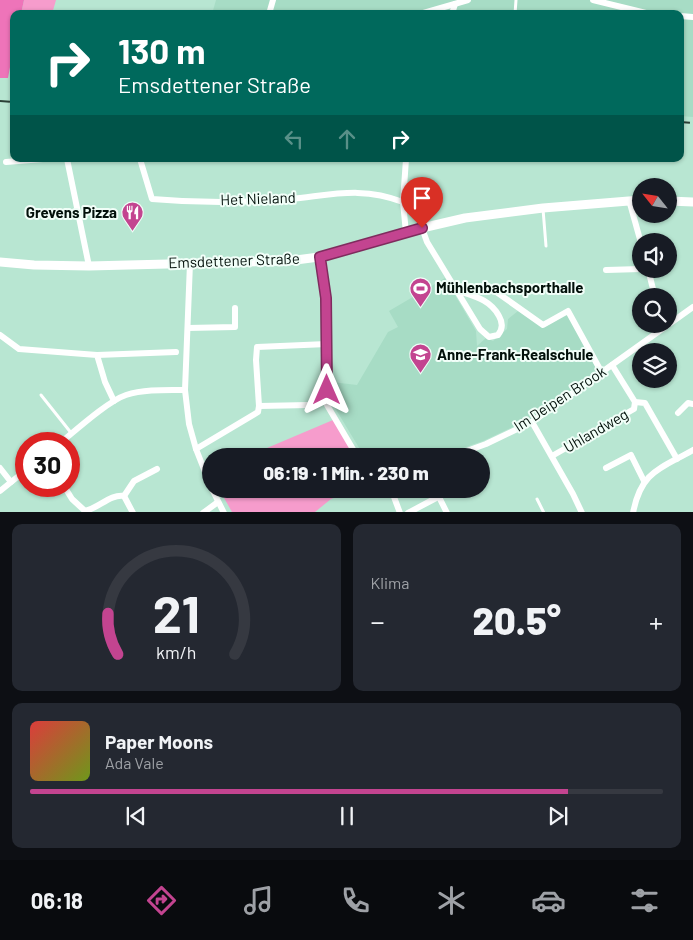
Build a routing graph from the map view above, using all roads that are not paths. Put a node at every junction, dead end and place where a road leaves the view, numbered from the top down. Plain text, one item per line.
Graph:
1 (468, 0) edge
2 (593, 0) edge
3 (613, 2) edge
4 (455, 4) junction
5 (434, 10) edge
6 (453, 10) edge
7 (638, 10) edge
8 (6, 162) dead end
9 (10, 162) edge
10 (68, 162) edge
11 (141, 162) edge
12 (406, 162) edge
13 (629, 200) joint
14 (678, 201) edge
15 (403, 202) junction
16 (693, 202) edge
17 (543, 208) junction
18 (422, 228) junction
19 (406, 233) junction
20 (638, 233) edge
21 (546, 246) dead end
22 (320, 257) junction
23 (0, 262) edge
24 (190, 262) junction
25 (89, 266) junction
26 (632, 269) edge
27 (606, 270) dead end
28 (485, 284) dead end
29 (456, 290) junction
30 (693, 307) edge
31 (235, 308) dead end
32 (188, 328) junction
33 (0, 335) edge
34 (327, 344) junction
35 (176, 352) dead end
36 (97, 355) junction
37 (612, 365) junction
38 (602, 372) junction
39 (185, 390) junction
40 (42, 396) dead end
41 (114, 401) junction
42 (635, 402) junction
43 (693, 404) edge
44 (309, 405) dead end
45 (259, 406) junction
46 (678, 412) dead end
47 (532, 422) junction
48 (70, 432) edge
49 (75, 432) edge
50 (196, 448) junction
51 (352, 448) edge
52 (475, 448) edge
53 (693, 450) edge
54 (552, 456) junction
55 (677, 459) junction
56 (202, 463) edge
57 (0, 468) edge
58 (156, 468) dead end
59 (606, 468) dead end
60 (15, 479) edge
61 (644, 481) junction
62 (11, 482) junction
63 (0, 491) edge
64 (124, 496) junction
65 (71, 497) edge
66 (216, 498) edge
67 (395, 498) edge
68 (436, 498) edge
69 (439, 498) edge
70 (537, 499) dead end
71 (218, 502) junction
72 (133, 512) edge
73 (203, 512) edge
74 (224, 512) edge
75 (400, 512) edge
76 (408, 512) edge
77 (446, 512) edge
78 (544, 512) edge
79 (582, 512) edge
80 (633, 512) edge

1 - 4 street
2 - 3 street
3 - 7 street
4 - 5 street
4 - 6 street
8 - 9 street
10 - 25 street
11 - 15 street, Het Nieland
12 - 15 street
13 - 17 street, Emsdettener Straße
13 - 20 street
14 - 16 street
15 - 19 street
17 - 18 street, Emsdettener Straße
17 - 21 lane
18 - 19 street, Emsdettener Straße
18 - 29 street
19 - 22 street, Emsdettener Straße
22 - 24 street, Emsdettener Straße
22 - 34 street
23 - 25 street, Emsdettener Straße
24 - 25 street, Emsdettener Straße
24 - 32 street
26 - 27 street
28 - 38 street
29 - 29 street
30 - 37 street, Im Deipen Brook
31 - 32 street
32 - 39 street
33 - 36 street
34 - 45 street
34 - 51 street
35 - 36 street
36 - 41 street
37 - 38 street, Im Deipen Brook
37 - 42 street, Im Deipen Brook
38 - 47 street, Im Deipen Brook
39 - 41 street
39 - 50 street
40 - 48 lane
41 - 49 street
42 - 54 street, Uhlandweg
42 - 55 street, Im Deipen Brook
43 - 46 street
44 - 45 street
45 - 50 street
47 - 52 street, Im Deipen Brook
47 - 54 street, Uhlandweg
50 - 56 street
53 - 55 street
54 - 79 street, Uhlandweg
55 - 61 street
57 - 62 street
58 - 64 street
59 - 61 street
60 - 62 street
61 - 80 street
62 - 63 street
64 - 65 street
64 - 72 street
66 - 71 street
67 - 75 street
68 - 76 street
69 - 77 street
70 - 78 lane
71 - 73 street
71 - 74 street

